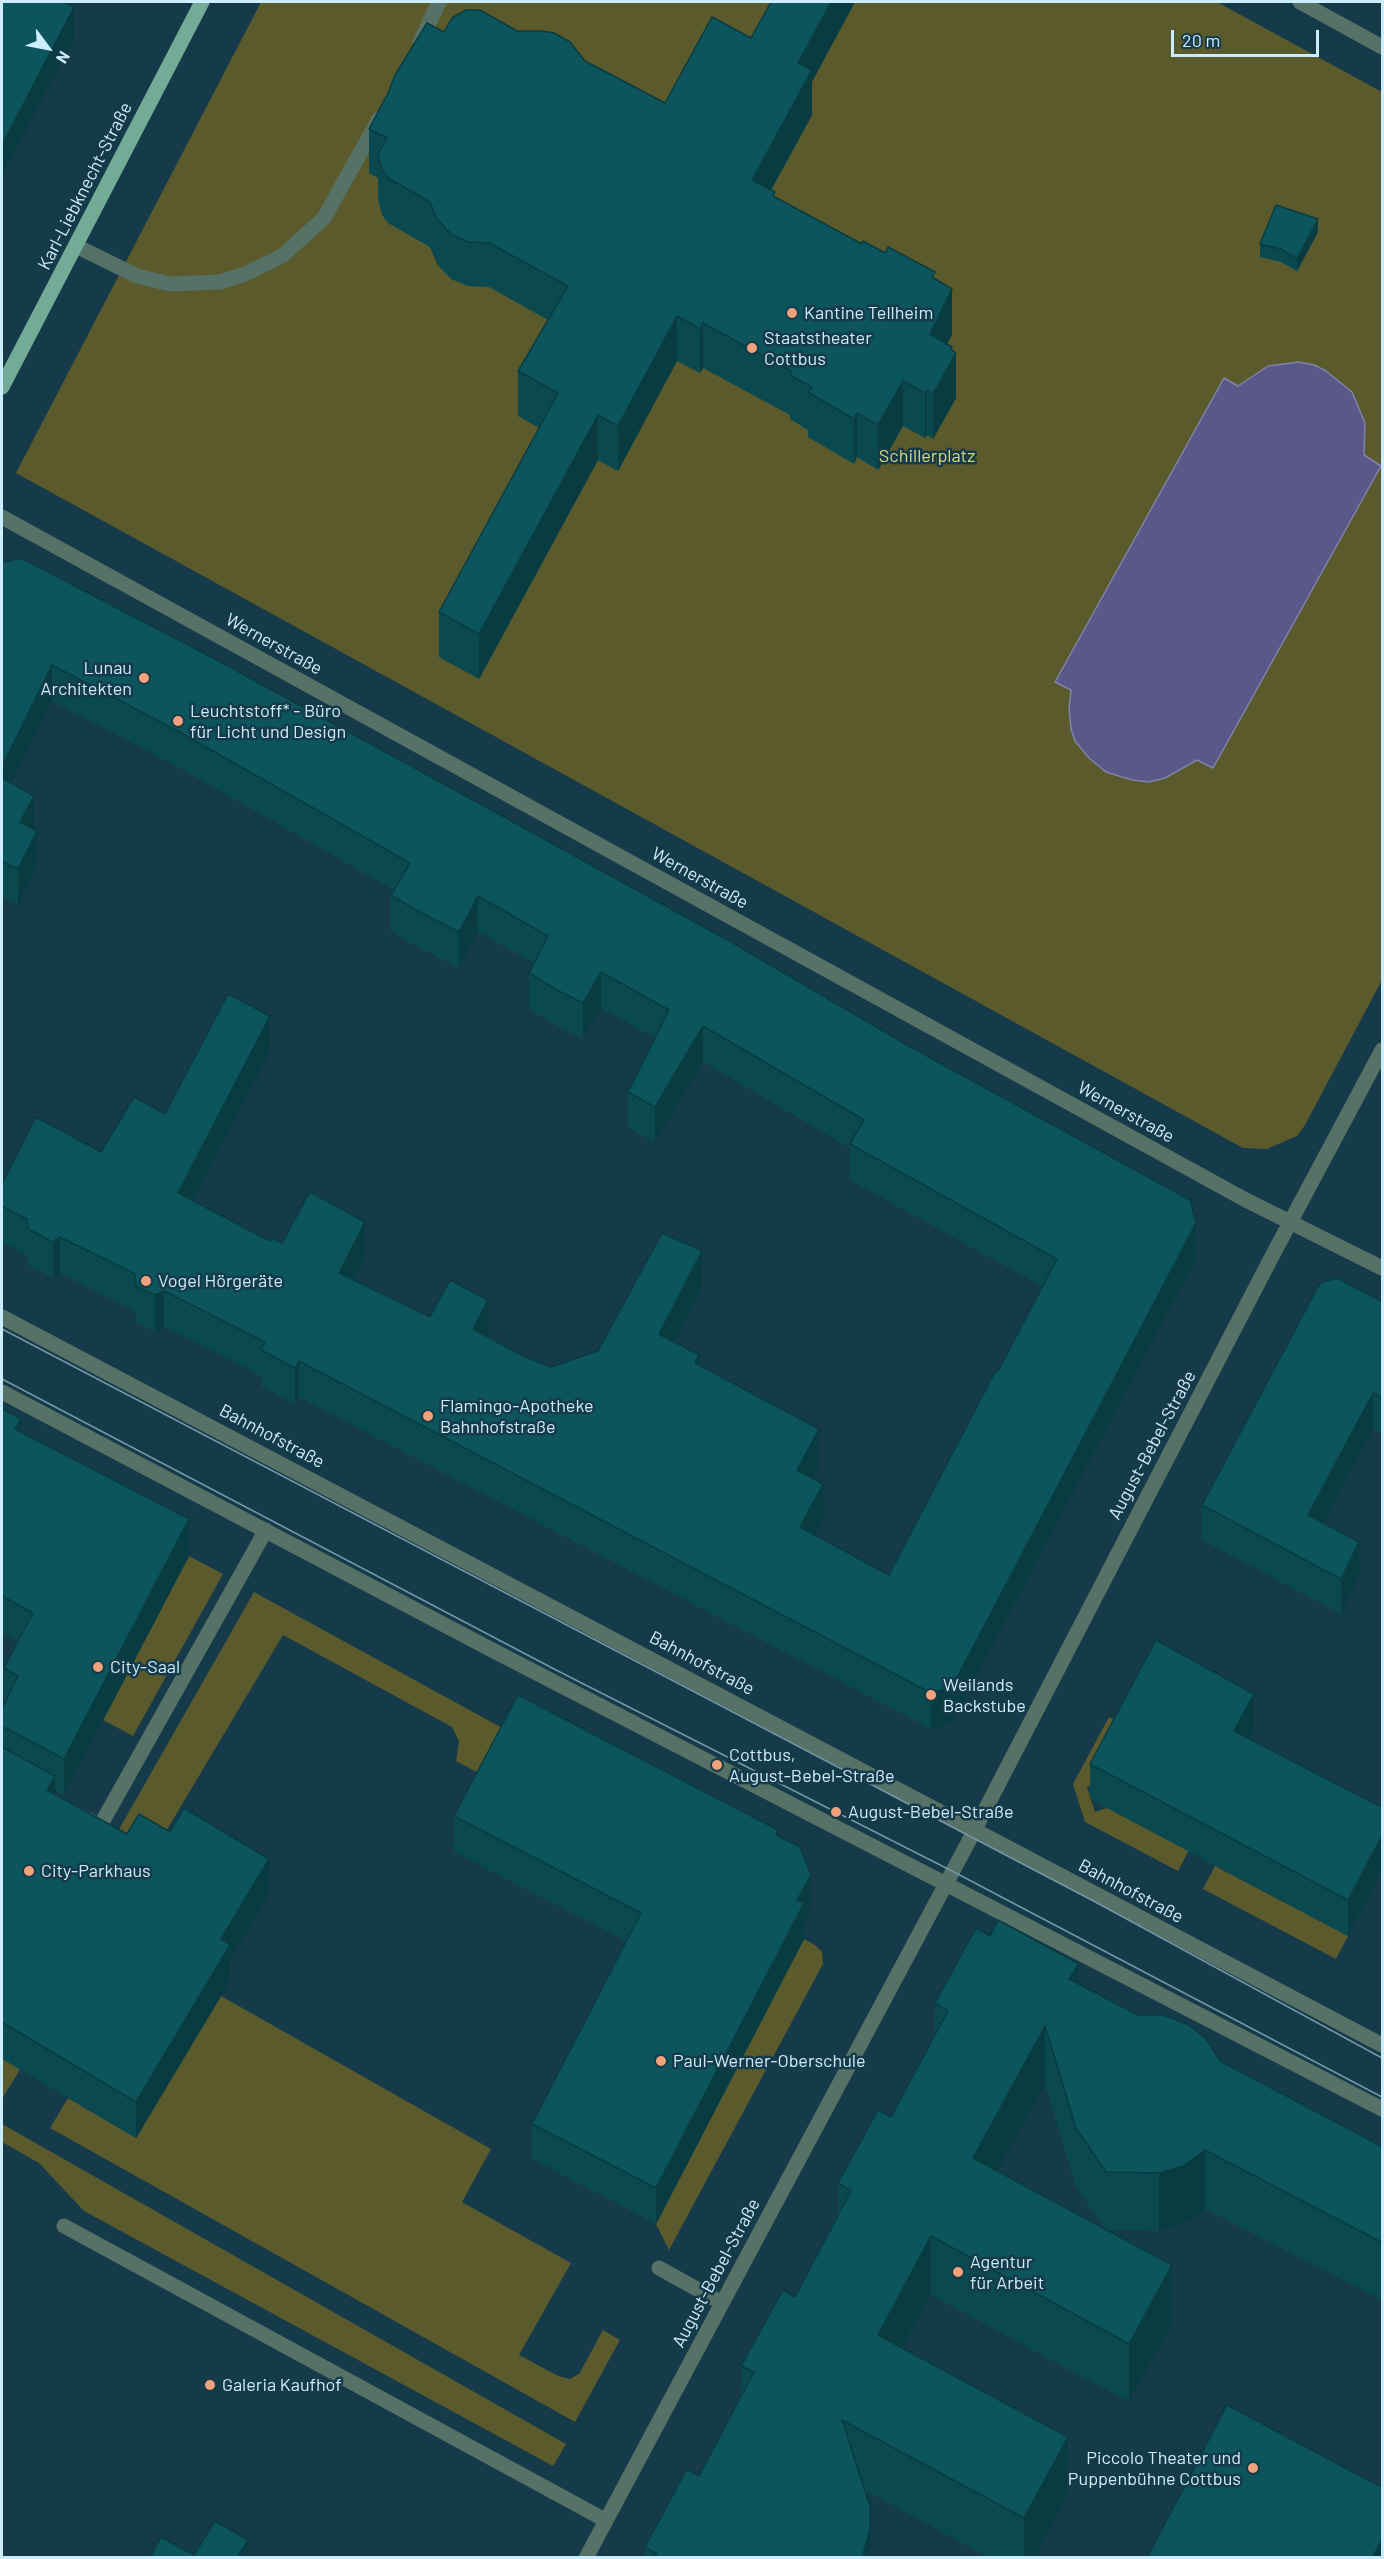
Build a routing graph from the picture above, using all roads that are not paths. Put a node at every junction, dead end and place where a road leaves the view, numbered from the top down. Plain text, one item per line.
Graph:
1 (202, 2) edge
2 (439, 2) edge
3 (1300, 2) edge
4 (1383, 47) edge
5 (410, 60) edge
6 (388, 102) edge
7 (76, 246) junction
8 (2, 387) edge
9 (2, 517) edge
10 (1383, 1050) edge
11 (1292, 1221) junction
12 (1383, 1268) edge
13 (2, 1317) edge
14 (2, 1392) edge
15 (266, 1530) junction
16 (69, 1810) edge
17 (973, 1831) junction
18 (946, 1882) junction
19 (1383, 2045) edge
20 (1383, 2109) edge
21 (64, 2226) dead end
22 (659, 2268) dead end
23 (722, 2303) junction
24 (605, 2520) junction
25 (586, 2558) edge

1 - 7 main road, Karl-Liebknecht-Straße
2 - 5 street
3 - 4 street
6 - 7 street
7 - 8 main road, Karl-Liebknecht-Straße
9 - 11 street, Wernerstraße
10 - 11 street, August-Bebel-Straße
11 - 12 street, Wernerstraße
11 - 17 street, August-Bebel-Straße
13 - 17 street, Bahnhofstraße
14 - 15 street
15 - 16 street
15 - 18 street
17 - 18 street, August-Bebel-Straße
17 - 19 street, Bahnhofstraße
18 - 20 street
18 - 23 street, August-Bebel-Straße
21 - 24 street
22 - 23 street
23 - 24 street, August-Bebel-Straße
24 - 25 street, August-Bebel-Straße

